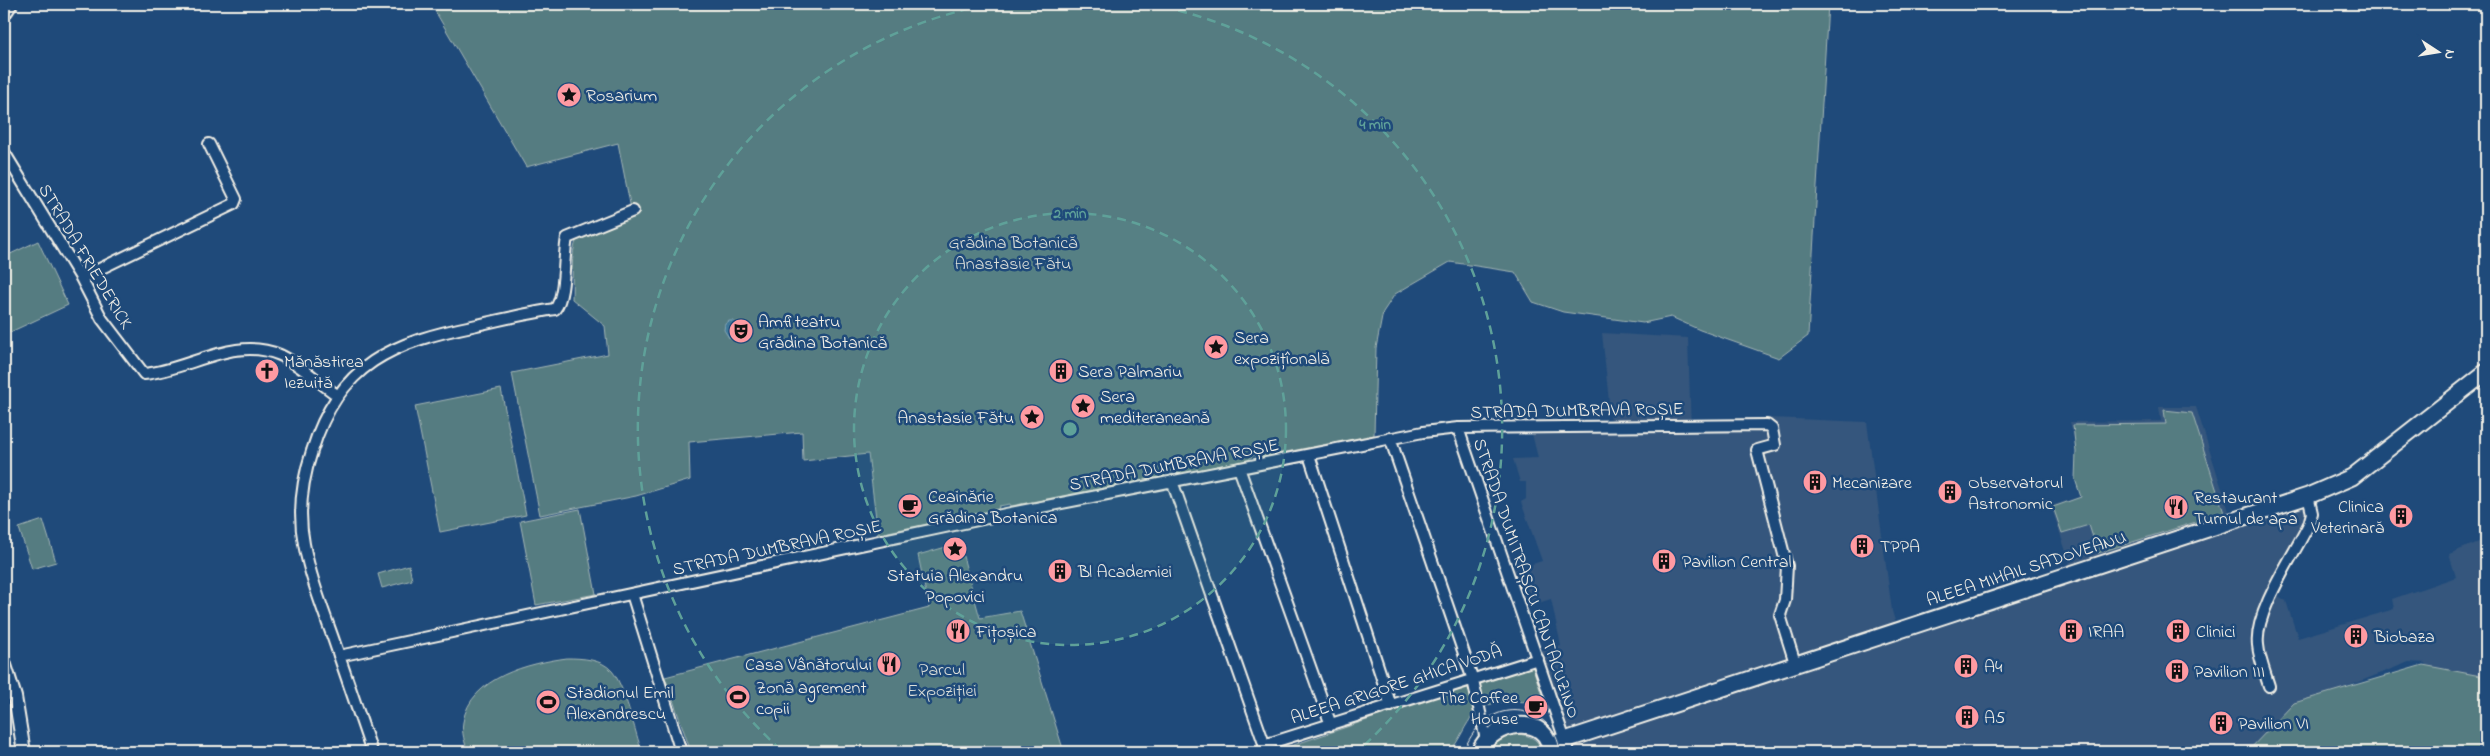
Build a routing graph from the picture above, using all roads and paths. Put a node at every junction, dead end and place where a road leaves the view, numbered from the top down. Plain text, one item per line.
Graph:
1 (12, 4) edge
2 (4, 16) edge
3 (209, 144) dead end
4 (4, 152) edge
5 (633, 211) dead end
6 (81, 278) junction
7 (2486, 372) edge
8 (337, 396) junction
9 (1458, 428) junction
10 (1390, 438) junction
11 (1309, 455) junction
12 (1239, 468) junction
13 (1172, 481) junction
14 (2308, 496) junction
15 (632, 594) junction
16 (339, 656) junction
17 (1538, 659) junction
18 (4, 662) edge
19 (1795, 663) junction
20 (1473, 680) junction
21 (2269, 686) dead end
22 (1391, 706) junction
23 (1331, 725) junction
24 (1566, 746) edge
25 (1480, 748) edge
26 (1265, 749) edge
27 (1550, 749) edge
28 (24, 752) edge
29 (372, 752) edge
30 (681, 752) edge

1 - 2 street
3 - 6 street
4 - 6 street, STRADA FRIEDERICK
5 - 8 street
6 - 8 street, STRADA FRIEDERICK
7 - 14 main road, ALEEA MIHAIL SADOVEANU
8 - 16 street
9 - 10 street, STRADA DUMBRAVA ROȘIE
9 - 17 street, STRADA DUMITRAȘCU CANTACUZINO
9 - 19 street, STRADA DUMBRAVA ROȘIE
10 - 11 street, STRADA DUMBRAVA ROȘIE
10 - 20 street
11 - 12 street, STRADA DUMBRAVA ROȘIE
11 - 22 street
12 - 13 street, STRADA DUMBRAVA ROȘIE
12 - 23 street
13 - 15 street, STRADA DUMBRAVA ROȘIE
13 - 26 street
14 - 19 main road, ALEEA MIHAIL SADOVEANU
14 - 21 street
15 - 16 street, STRADA DUMBRAVA ROȘIE
15 - 30 street
16 - 29 street
17 - 20 street, ALEEA GRIGORE GHICA VODĂ
17 - 24 street, STRADA DUMITRAȘCU CANTACUZINO
18 - 28 street
19 - 24 main road, ALEEA MIHAIL SADOVEANU
20 - 22 street, ALEEA GRIGORE GHICA VODĂ
20 - 25 street
22 - 23 street, ALEEA GRIGORE GHICA VODĂ
23 - 26 street, ALEEA GRIGORE GHICA VODĂ
24 - 27 main road, ALEEA MIHAIL SADOVEANU
25 - 27 main road

